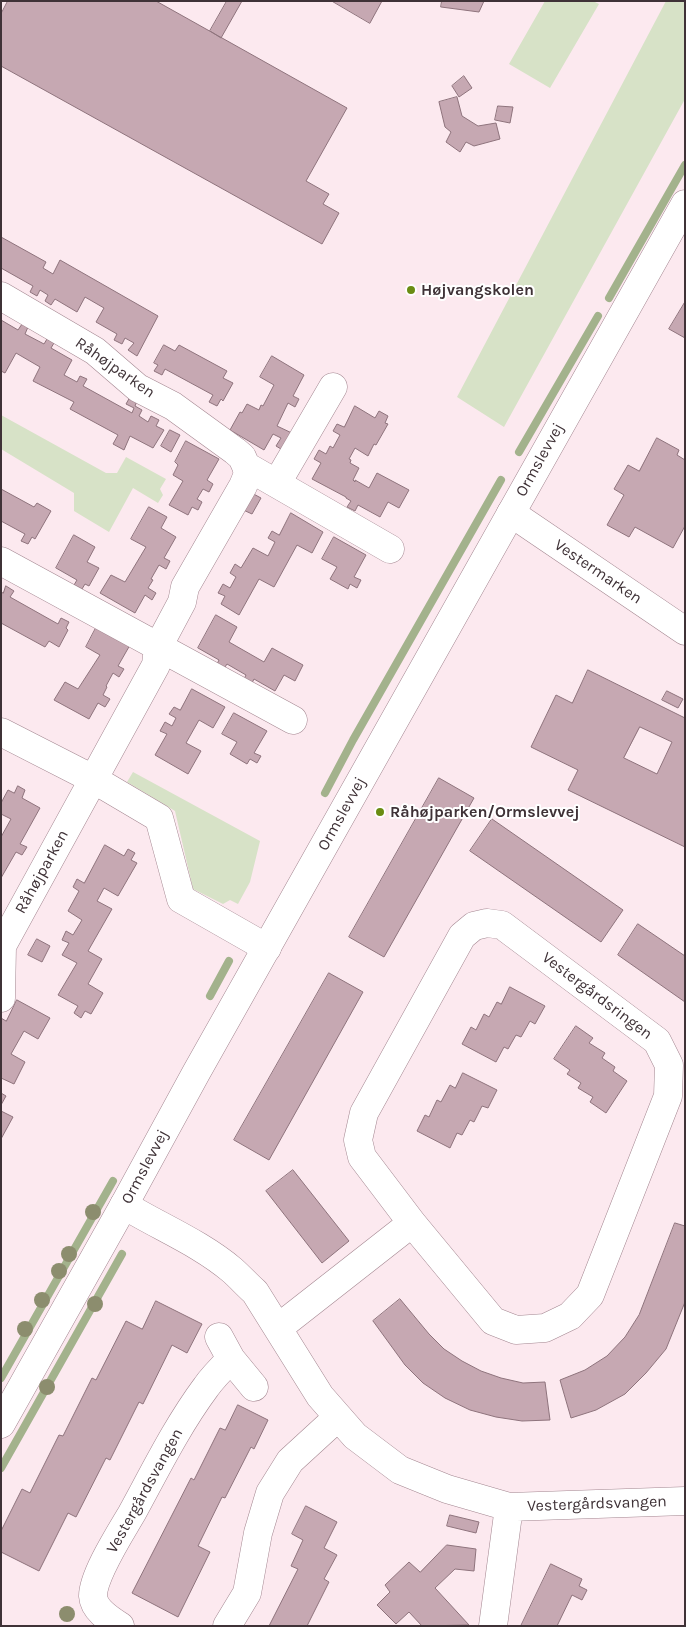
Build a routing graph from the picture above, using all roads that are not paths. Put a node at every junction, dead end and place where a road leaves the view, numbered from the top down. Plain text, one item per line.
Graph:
1 (685, 204) edge
2 (1, 296) edge
3 (333, 387) dead end
4 (246, 466) junction
5 (276, 483) junction
6 (511, 513) junction
7 (390, 549) dead end
8 (1, 561) edge
9 (685, 632) edge
10 (158, 647) junction
11 (293, 720) dead end
12 (1, 732) edge
13 (93, 779) junction
14 (267, 948) junction
15 (1, 998) edge
16 (124, 1205) junction
17 (412, 1224) junction
18 (278, 1328) junction
19 (254, 1387) dead end
20 (338, 1417) junction
21 (1, 1424) edge
22 (685, 1501) edge
23 (509, 1507) junction
24 (120, 1626) edge
25 (227, 1626) edge
26 (493, 1626) edge

1 - 6 street, Ormslevvej
2 - 4 street, Råhøjparken
3 - 5 street
4 - 5 street, Råhøjparken
4 - 10 street, Råhøjparken
5 - 7 street, Råhøjparken
6 - 9 street, Vestermarken
6 - 14 street, Ormslevvej
8 - 10 street
10 - 11 street
10 - 13 street, Råhøjparken
12 - 13 street
13 - 14 street
13 - 15 street, Råhøjparken
14 - 16 street, Ormslevvej
16 - 18 street, Vestergårdsvangen
16 - 21 street, Ormslevvej
17 - 17 street, Vestergårdsringen
17 - 18 street
18 - 20 street, Vestergårdsvangen
19 - 24 street, Vestergårdsvangen
20 - 23 street, Vestergårdsvangen
20 - 25 street
22 - 23 street, Vestergårdsvangen
23 - 26 street, Vestergårdsvangen

